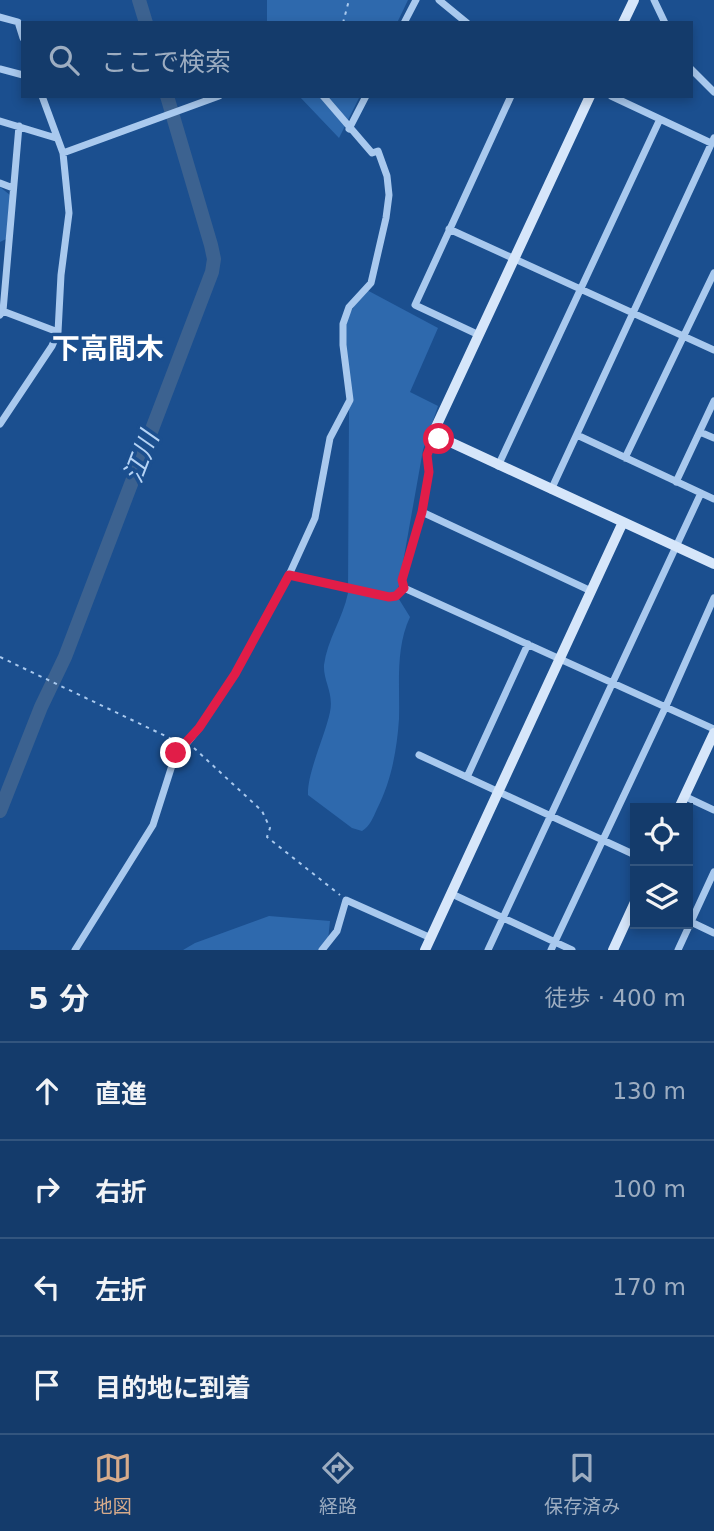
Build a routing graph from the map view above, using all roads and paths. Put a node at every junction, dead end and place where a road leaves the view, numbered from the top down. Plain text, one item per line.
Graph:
1 (349, 0) edge
2 (416, 0) edge
3 (439, 0) edge
4 (634, 0) edge
5 (654, 0) edge
6 (0, 17) edge
7 (344, 21) edge
8 (405, 21) edge
9 (465, 21) edge
10 (624, 21) edge
11 (664, 21) edge
12 (21, 32) edge
13 (0, 69) edge
14 (693, 71) edge
15 (21, 74) edge
16 (714, 92) edge
17 (43, 98) edge
18 (213, 98) edge
19 (325, 98) edge
20 (365, 98) edge
21 (510, 98) edge
22 (589, 98) edge
23 (615, 98) edge
24 (660, 119) junction
25 (0, 121) edge
26 (19, 126) junction
27 (349, 129) junction
28 (56, 138) junction
29 (713, 141) edge
30 (63, 153) junction
31 (0, 183) edge
32 (13, 188) junction
33 (449, 229) junction
34 (0, 246) edge
35 (8, 249) junction
36 (516, 259) junction
37 (714, 273) edge
38 (582, 289) junction
39 (1, 312) edge
40 (633, 313) junction
41 (58, 332) junction
42 (479, 335) junction
43 (684, 336) junction
44 (714, 350) edge
45 (714, 401) edge
46 (0, 424) edge
47 (700, 432) junction
48 (435, 435) junction
49 (577, 435) junction
50 (714, 438) edge
51 (625, 458) junction
52 (499, 466) junction
53 (677, 482) junction
54 (551, 490) junction
55 (701, 493) junction
56 (714, 499) edge
57 (422, 512) junction
58 (623, 523) junction
59 (676, 546) junction
60 (714, 564) edge
61 (289, 575) junction
62 (404, 588) junction
63 (592, 591) junction
64 (714, 598) edge
65 (528, 644) junction
66 (0, 657) edge
67 (560, 659) junction
68 (612, 682) junction
69 (666, 706) junction
70 (714, 731) edge
71 (186, 744) junction
72 (419, 755) dead end
73 (467, 777) junction
74 (499, 792) junction
75 (684, 796) junction
76 (681, 803) edge
77 (714, 810) edge
78 (550, 816) junction
79 (602, 839) junction
80 (630, 853) edge
81 (714, 872) edge
82 (452, 894) junction
83 (346, 900) junction
84 (630, 914) edge
85 (503, 918) junction
86 (693, 918) edge
87 (693, 923) edge
88 (688, 929) edge
89 (714, 933) edge
90 (431, 938) junction
91 (553, 946) edge
92 (615, 949) edge
93 (75, 950) edge
94 (322, 950) edge
95 (425, 950) edge
96 (488, 950) edge
97 (572, 950) edge
98 (678, 950) edge

1 - 7 path
2 - 8 street
3 - 9 street
4 - 10 street
5 - 11 street
6 - 12 street
13 - 15 street
14 - 16 street
17 - 28 street
18 - 30 street
19 - 27 street
20 - 27 street
21 - 33 street
22 - 36 street
23 - 24 street
24 - 29 street
24 - 38 street
25 - 26 street
26 - 28 street
26 - 32 street
27 - 61 street
28 - 30 street
29 - 40 street
30 - 41 street
31 - 32 street
32 - 35 street
33 - 36 street
33 - 42 street
34 - 35 street
35 - 39 street
36 - 38 street
36 - 42 street
37 - 43 street
38 - 40 street
38 - 52 street
39 - 41 street
40 - 43 street
40 - 49 street
41 - 46 street
42 - 48 street
43 - 44 street
43 - 51 street
45 - 47 street
47 - 50 street
47 - 53 street
48 - 52 street
48 - 57 street
49 - 51 street
49 - 54 street
51 - 53 street
52 - 54 street
53 - 55 street
54 - 58 street
55 - 56 street
55 - 59 street
57 - 62 street
57 - 63 street
58 - 59 street
58 - 63 street
59 - 60 street
59 - 68 street
61 - 62 path
61 - 71 street
62 - 65 street
63 - 67 street
64 - 69 street
65 - 67 street
65 - 73 street
66 - 71 path
67 - 68 street
67 - 74 street
68 - 69 street
68 - 78 street
69 - 70 street
69 - 79 street
70 - 75 street
71 - 83 path
71 - 93 street
72 - 73 street
73 - 74 street
74 - 78 street
74 - 82 street
75 - 76 street
75 - 77 street
78 - 79 street
78 - 85 street
79 - 80 street
79 - 91 street
81 - 86 street
82 - 85 street
82 - 90 street
83 - 90 street
83 - 94 street
84 - 92 street
85 - 91 street
85 - 96 street
87 - 89 street
88 - 98 street
90 - 95 street
91 - 97 street

